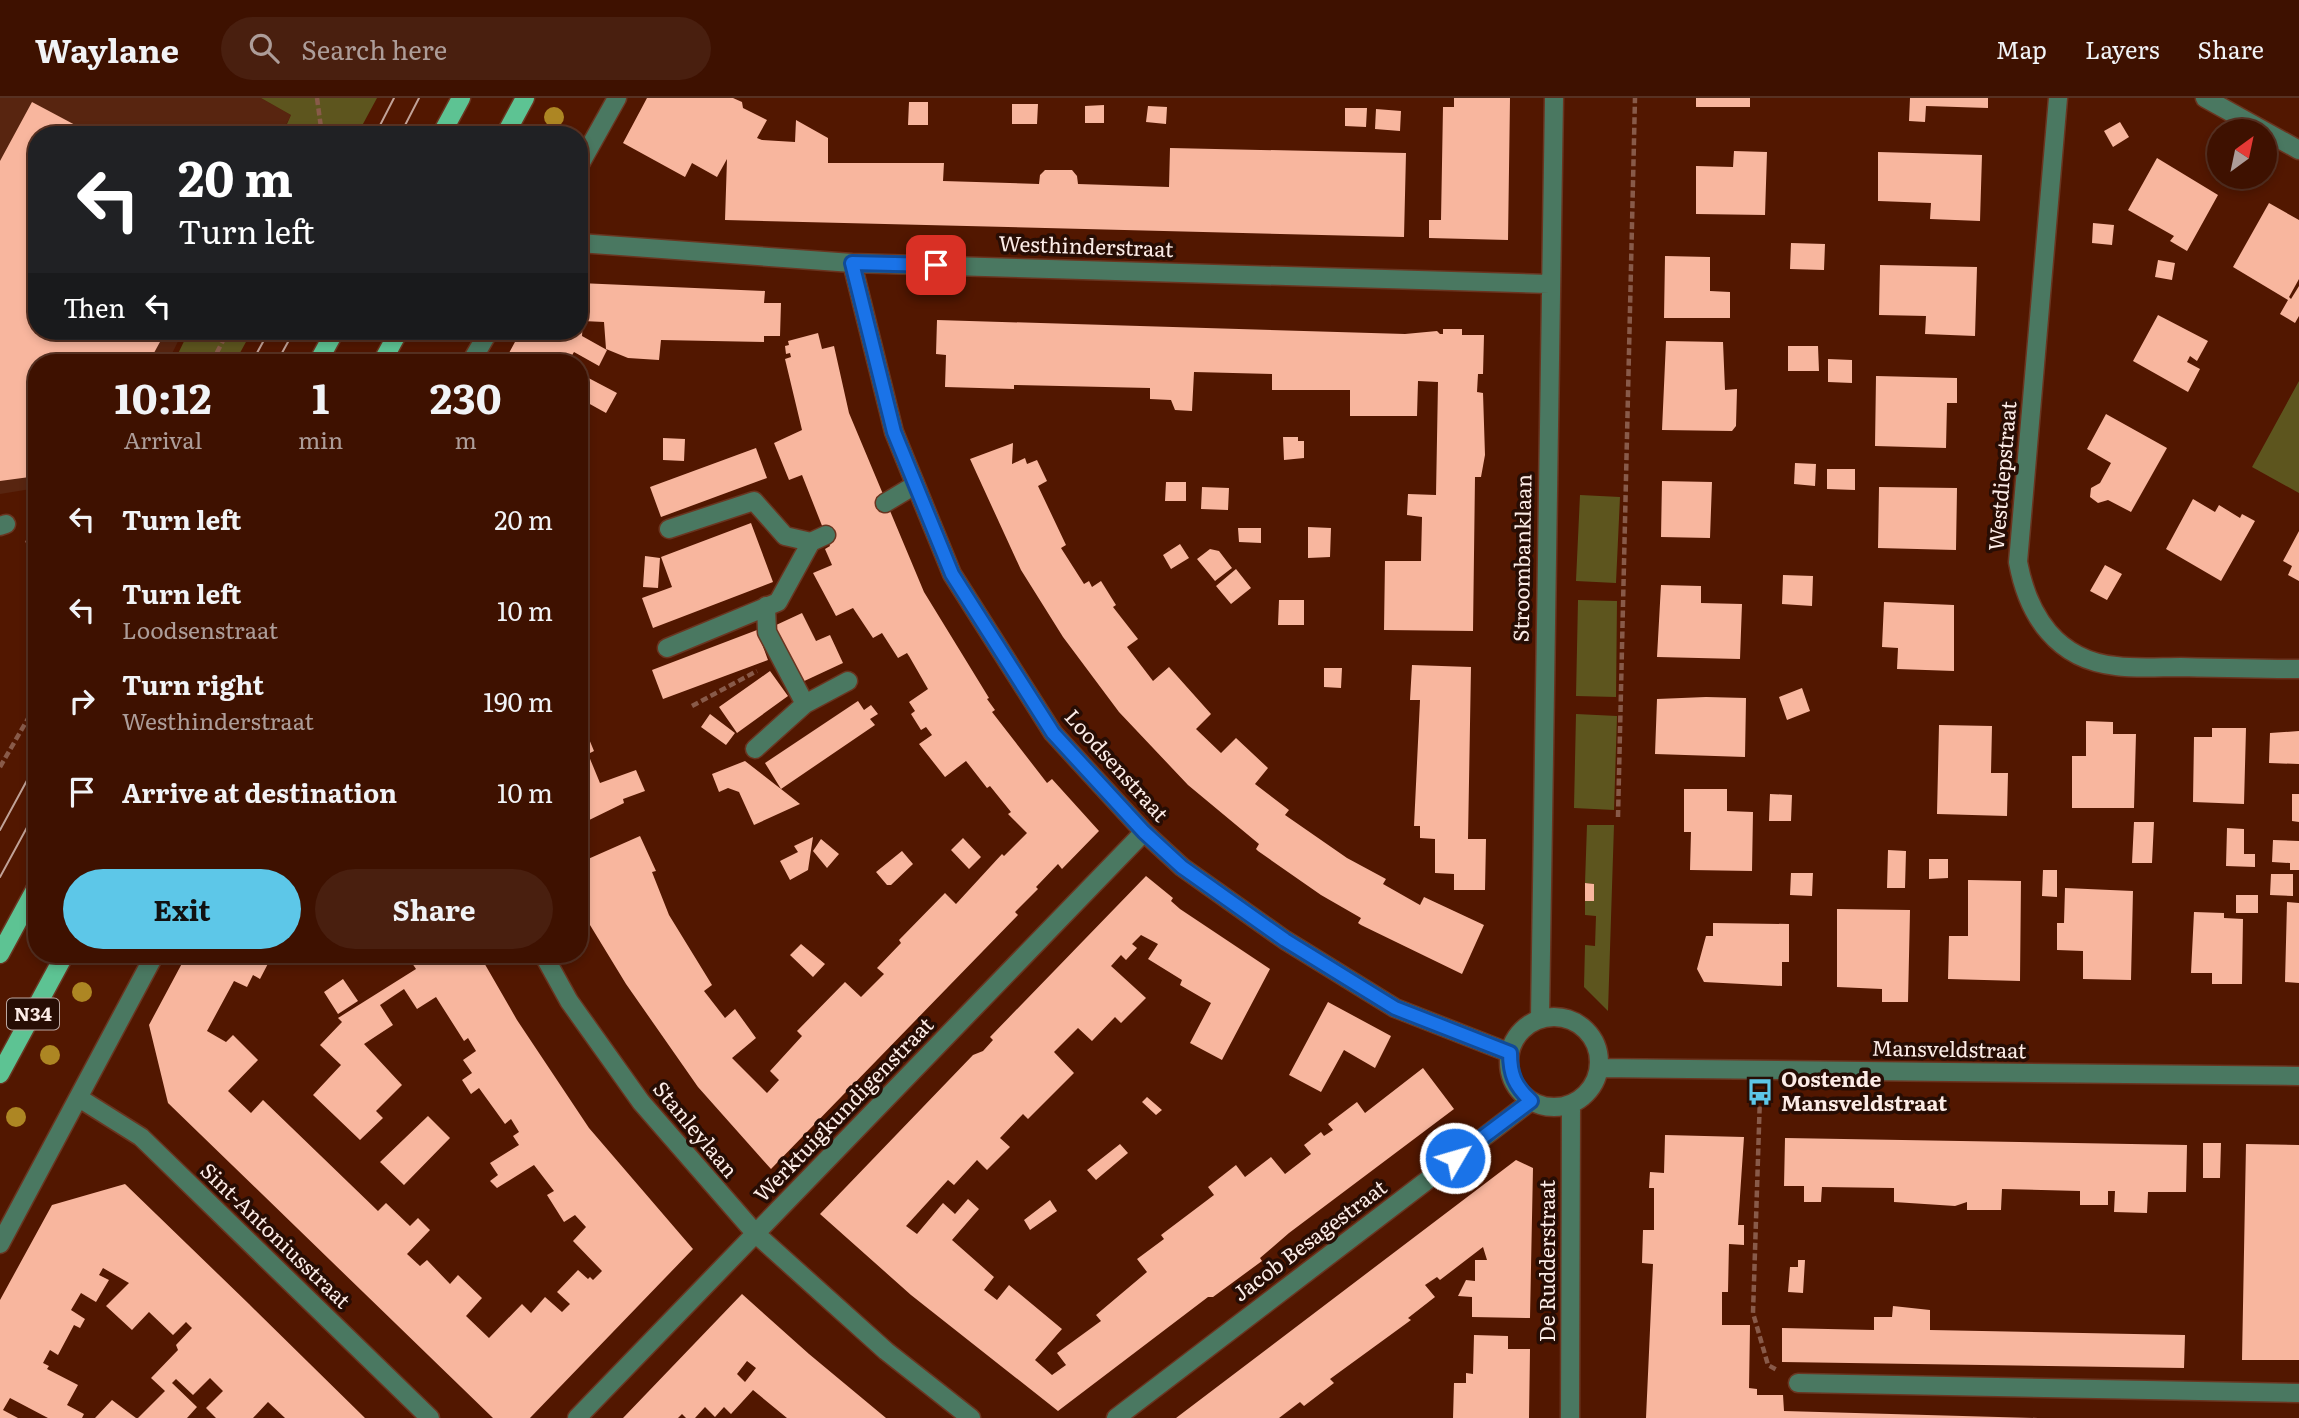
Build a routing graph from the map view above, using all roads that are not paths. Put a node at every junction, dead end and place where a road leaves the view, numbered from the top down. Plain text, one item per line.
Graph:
1 (461, 98) edge
2 (525, 98) edge
3 (617, 98) edge
4 (1555, 98) edge
5 (2059, 98) edge
6 (2205, 98) edge
7 (446, 126) edge
8 (510, 126) edge
9 (588, 150) edge
10 (2299, 150) edge
11 (588, 244) edge
12 (852, 263) junction
13 (1549, 284) junction
14 (915, 485) junction
15 (885, 503) dead end
16 (669, 529) dead end
17 (766, 606) junction
18 (667, 648) dead end
19 (2299, 669) edge
20 (848, 681) dead end
21 (805, 704) junction
22 (755, 748) dead end
23 (1144, 832) junction
24 (28, 903) edge
25 (0, 954) edge
26 (60, 963) edge
27 (150, 963) edge
28 (548, 963) edge
29 (1540, 1018) junction
30 (1510, 1053) junction
31 (1599, 1068) junction
32 (0, 1074) edge
33 (2299, 1076) edge
34 (79, 1098) junction
35 (1531, 1101) junction
36 (1571, 1104) junction
37 (756, 1234) junction
38 (0, 1244) edge
39 (1798, 1383) road end
40 (2299, 1394) edge
41 (430, 1418) edge
42 (577, 1418) edge
43 (971, 1418) edge
44 (1116, 1418) edge
45 (1570, 1418) edge

1 - 7 main road
2 - 8 main road
3 - 9 street
4 - 13 street, Stroombanklaan
5 - 19 street, Westdiepstraat
6 - 10 street
11 - 12 street, Westhinderstraat
12 - 13 street, Westhinderstraat
12 - 14 street, Loodsenstraat
13 - 29 street, Stroombanklaan
14 - 15 street
14 - 23 street, Loodsenstraat
16 - 17 street
17 - 18 street
17 - 21 street
20 - 21 street
21 - 22 street
23 - 30 street, Loodsenstraat
23 - 37 street, Werktuigkundigenstraat
24 - 25 main road
26 - 32 main road, N34
27 - 34 street
28 - 37 street, Stanleylaan
29 - 30 street
29 - 31 street
30 - 35 street
31 - 33 street, Mansveldstraat
31 - 36 street
34 - 38 street
34 - 41 street, Sint-Antoniusstraat
35 - 36 street
35 - 44 street, Jacob Besagestraat
36 - 45 street, De Rudderstraat
37 - 42 street, Werktuigkundigenstraat
37 - 43 street, Stanleylaan
39 - 40 street

